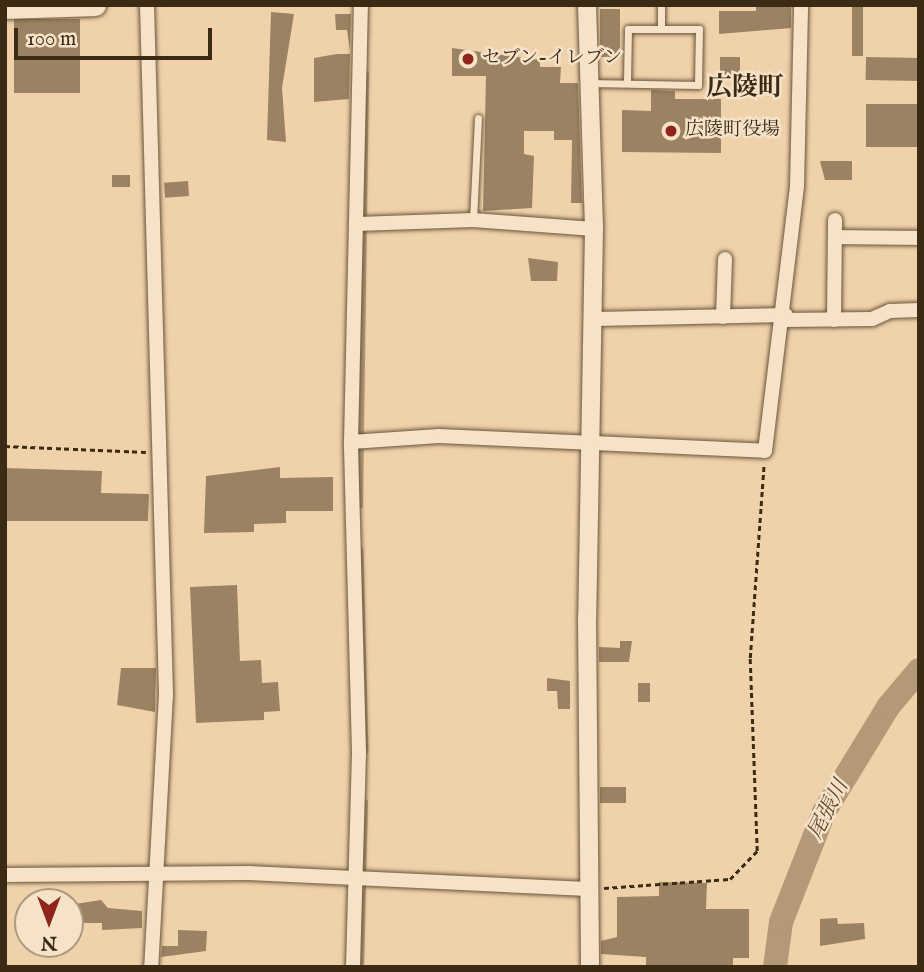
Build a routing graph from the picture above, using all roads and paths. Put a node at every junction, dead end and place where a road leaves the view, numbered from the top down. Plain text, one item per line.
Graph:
1 (95, 5) edge
2 (147, 5) edge
3 (361, 5) edge
4 (587, 5) edge
5 (661, 5) edge
6 (801, 5) edge
7 (5, 8) edge
8 (661, 28) junction
9 (627, 82) junction
10 (589, 83) junction
11 (478, 118) dead end
12 (473, 220) junction
13 (835, 220) dead end
14 (364, 223) junction
15 (594, 229) junction
16 (835, 237) junction
17 (919, 238) edge
18 (724, 259) dead end
19 (919, 310) edge
20 (723, 317) junction
21 (786, 318) junction
22 (594, 319) junction
23 (834, 320) junction
24 (358, 442) junction
25 (5, 446) edge
26 (592, 447) junction
27 (765, 451) junction
28 (156, 452) junction
29 (152, 873) junction
30 (5, 875) edge
31 (353, 876) junction
32 (588, 889) junction
33 (151, 967) edge
34 (353, 967) edge
35 (590, 967) edge

1 - 7 main road
2 - 28 street
3 - 14 street
4 - 10 street
5 - 8 lane
6 - 21 street
8 - 9 lane
8 - 9 lane
9 - 10 lane
10 - 15 street
11 - 12 lane
12 - 14 street
12 - 15 street
13 - 16 street
14 - 24 street
15 - 22 street
16 - 17 street
16 - 23 street
18 - 20 street
19 - 23 street
20 - 21 street
20 - 22 street
21 - 23 street
21 - 27 street
22 - 26 street
24 - 26 street
24 - 31 street
25 - 28 path
26 - 27 street
26 - 32 street
27 - 32 path
28 - 29 street
29 - 30 street
29 - 31 street
29 - 33 street
31 - 32 street
31 - 34 street
32 - 35 street

